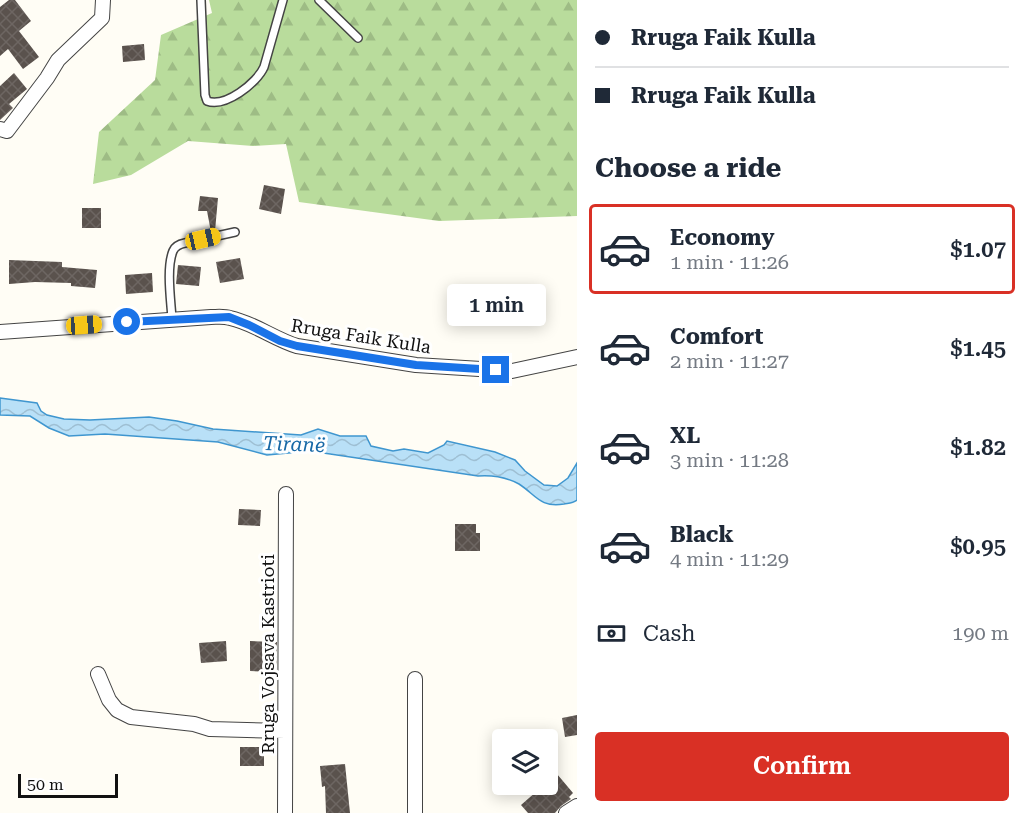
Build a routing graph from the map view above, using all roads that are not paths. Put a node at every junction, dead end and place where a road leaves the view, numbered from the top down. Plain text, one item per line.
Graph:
1 (103, 0) edge
2 (201, 0) edge
3 (283, 0) edge
4 (319, 0) edge
5 (358, 38) dead end
6 (0, 129) edge
7 (235, 231) dead end
8 (172, 320) junction
9 (0, 332) edge
10 (577, 357) edge
11 (286, 495) dead end
12 (98, 674) dead end
13 (415, 679) dead end
14 (285, 731) junction
15 (577, 806) edge
16 (285, 813) edge
17 (415, 813) edge
18 (566, 813) edge

1 - 6 street
2 - 3 lane
4 - 5 lane
7 - 8 lane
8 - 9 street, Rruga Faik Kulla
8 - 10 street, Rruga Faik Kulla
11 - 14 street, Rruga Vojsava Kastrioti
12 - 14 street
13 - 17 street
14 - 16 street, Rruga Vojsava Kastrioti
15 - 18 street

